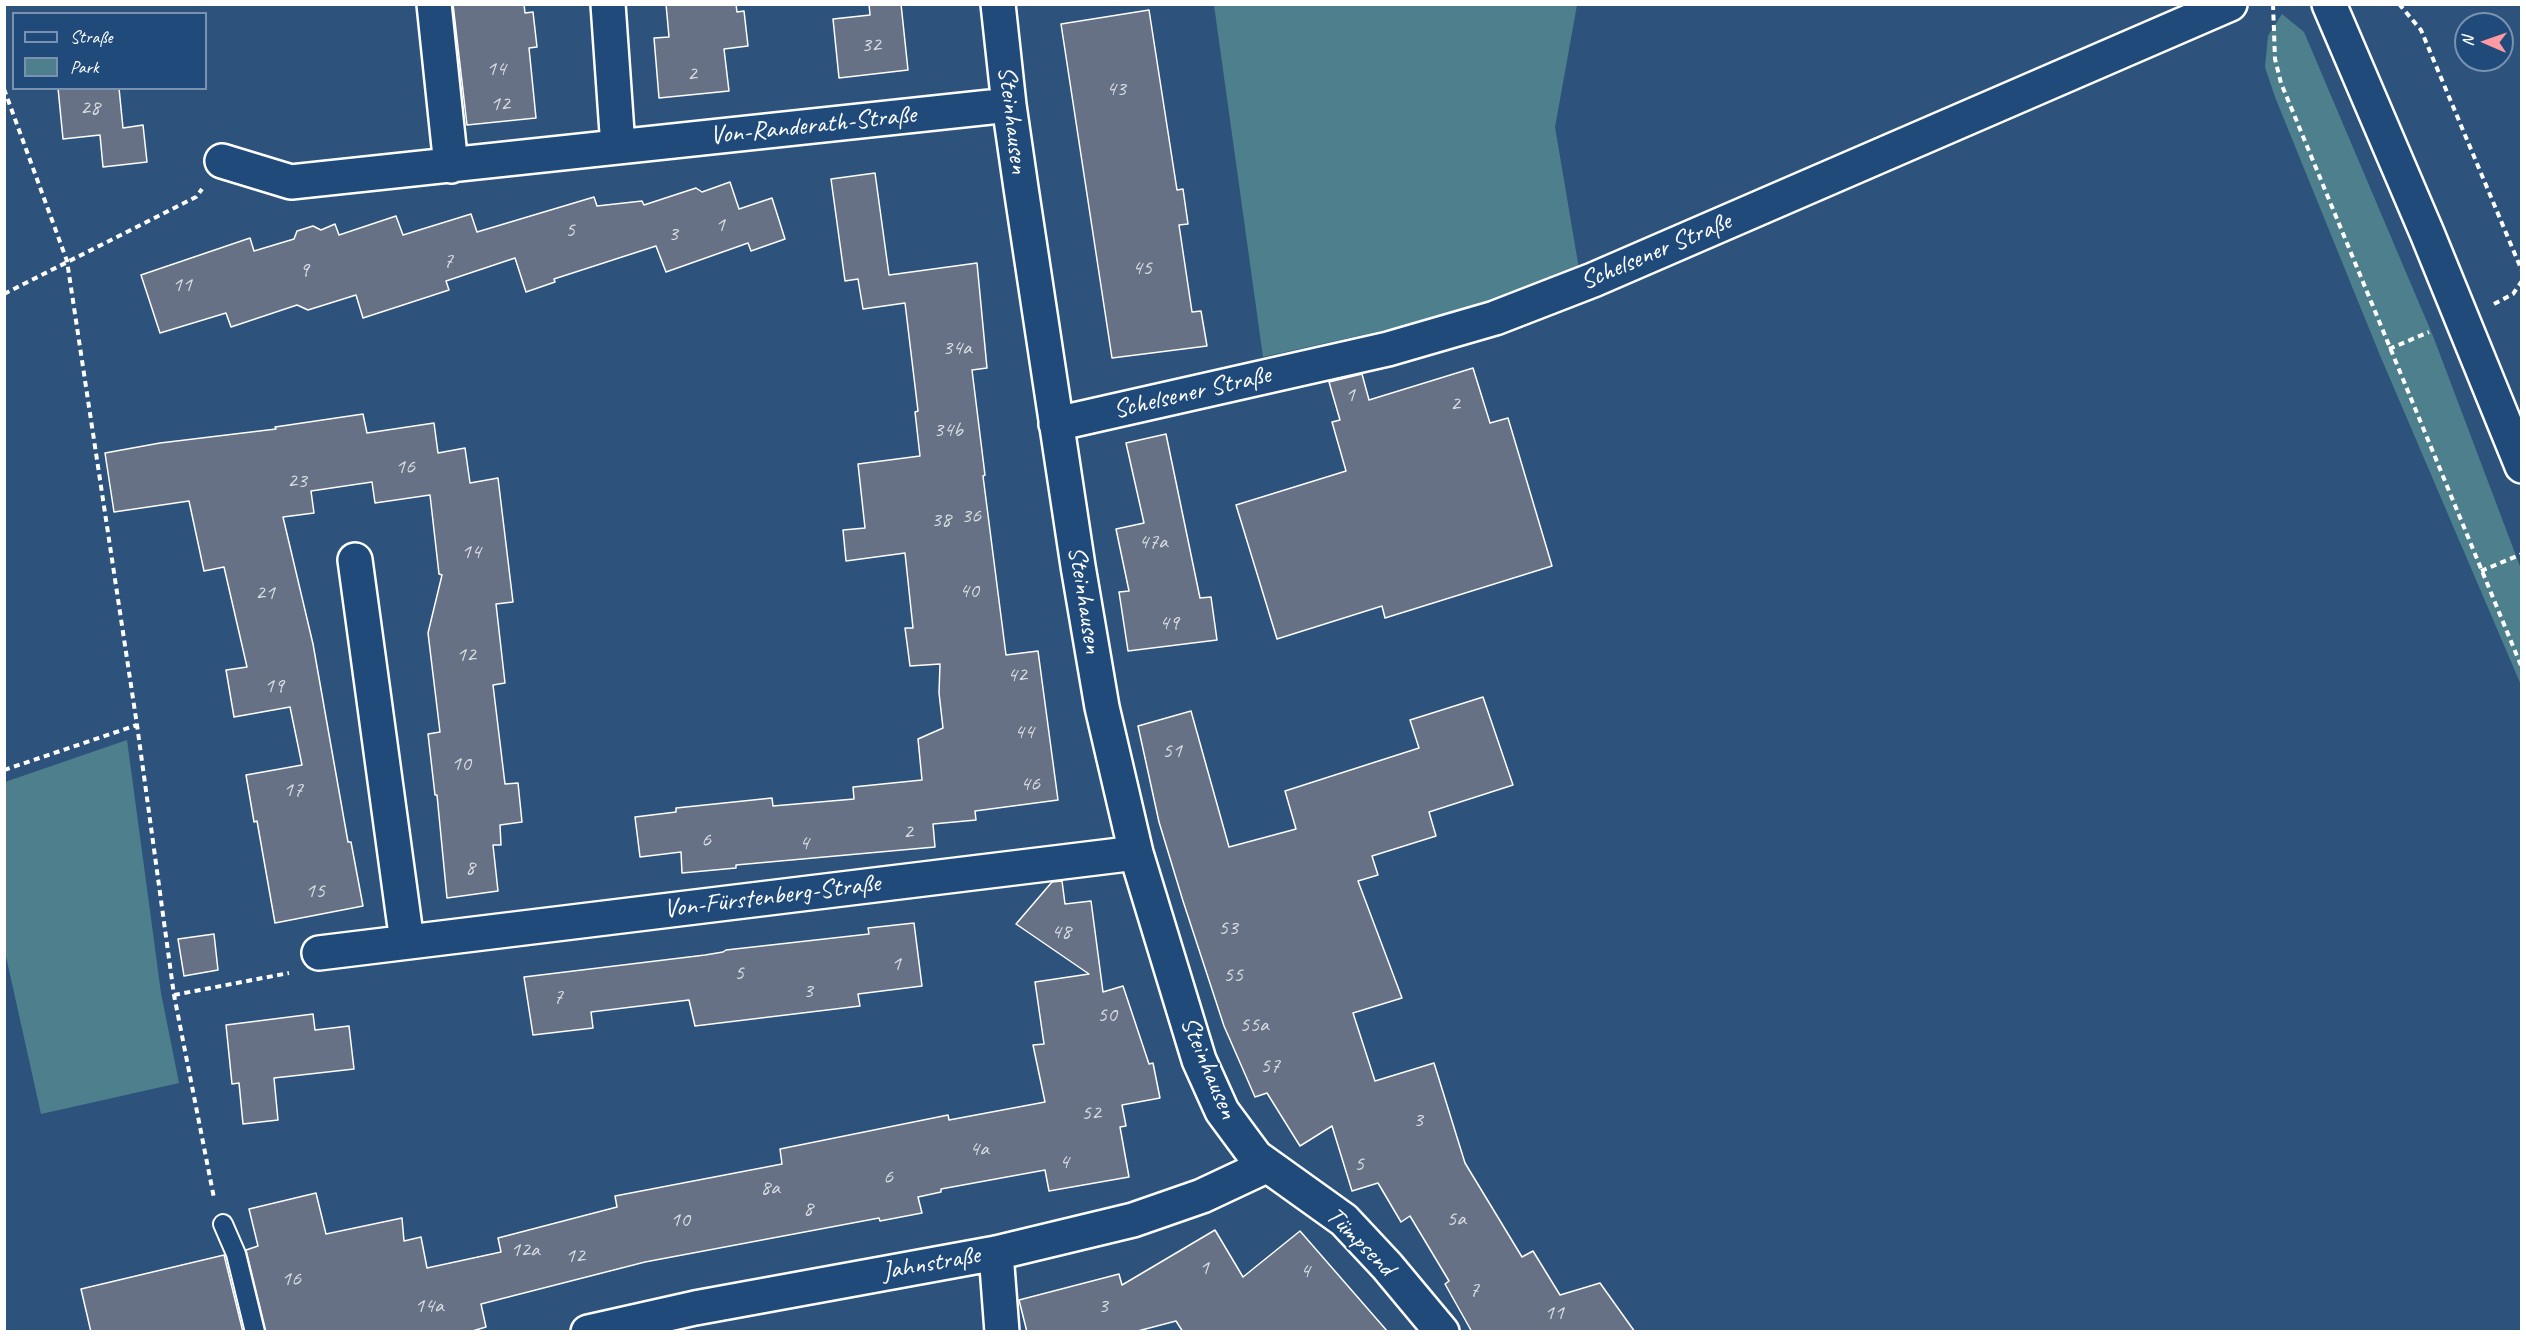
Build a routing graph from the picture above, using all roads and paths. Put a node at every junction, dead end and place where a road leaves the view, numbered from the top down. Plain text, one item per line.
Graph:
1 (434, 4) edge
2 (608, 4) edge
3 (998, 4) edge
4 (2230, 4) edge
5 (2273, 4) edge
6 (2329, 4) edge
7 (2400, 4) edge
8 (4, 89) edge
9 (1009, 105) junction
10 (618, 147) junction
11 (222, 161) joint
12 (451, 166) junction
13 (67, 261) junction
14 (2522, 271) edge
15 (4, 294) edge
16 (1056, 424) junction
17 (2522, 466) edge
18 (2522, 554) edge
19 (355, 560) dead end
20 (2481, 571) junction
21 (2522, 668) edge
22 (137, 725) junction
23 (4, 770) edge
24 (1136, 853) junction
25 (407, 942) junction
26 (319, 953) joint
27 (174, 995) junction
28 (1266, 1166) junction
29 (223, 1224) joint
30 (996, 1253) junction
31 (255, 1332) edge
32 (588, 1332) edge
33 (1002, 1332) edge
34 (1442, 1332) edge

1 - 12 street
2 - 10 street
3 - 9 street, Steinhausen
4 - 16 street, Schelsener Straße
5 - 20 path
6 - 17 street
7 - 14 path
8 - 13 path
9 - 10 street, Von-Randerath-Straße
9 - 16 street, Steinhausen
10 - 12 street, Von-Randerath-Straße
11 - 12 street, Von-Randerath-Straße
11 - 13 path
13 - 15 path
13 - 22 path
16 - 24 street, Steinhausen
18 - 20 path
19 - 25 street
20 - 21 path
22 - 23 path
22 - 27 path
24 - 25 street, Von-Fürstenberg-Straße
24 - 28 street, Steinhausen
25 - 26 street, Von-Fürstenberg-Straße
26 - 27 path
27 - 29 path
28 - 30 street, Jahnstraße
28 - 34 street, Tümpsend
29 - 31 lane
30 - 32 street, Jahnstraße
30 - 33 street

